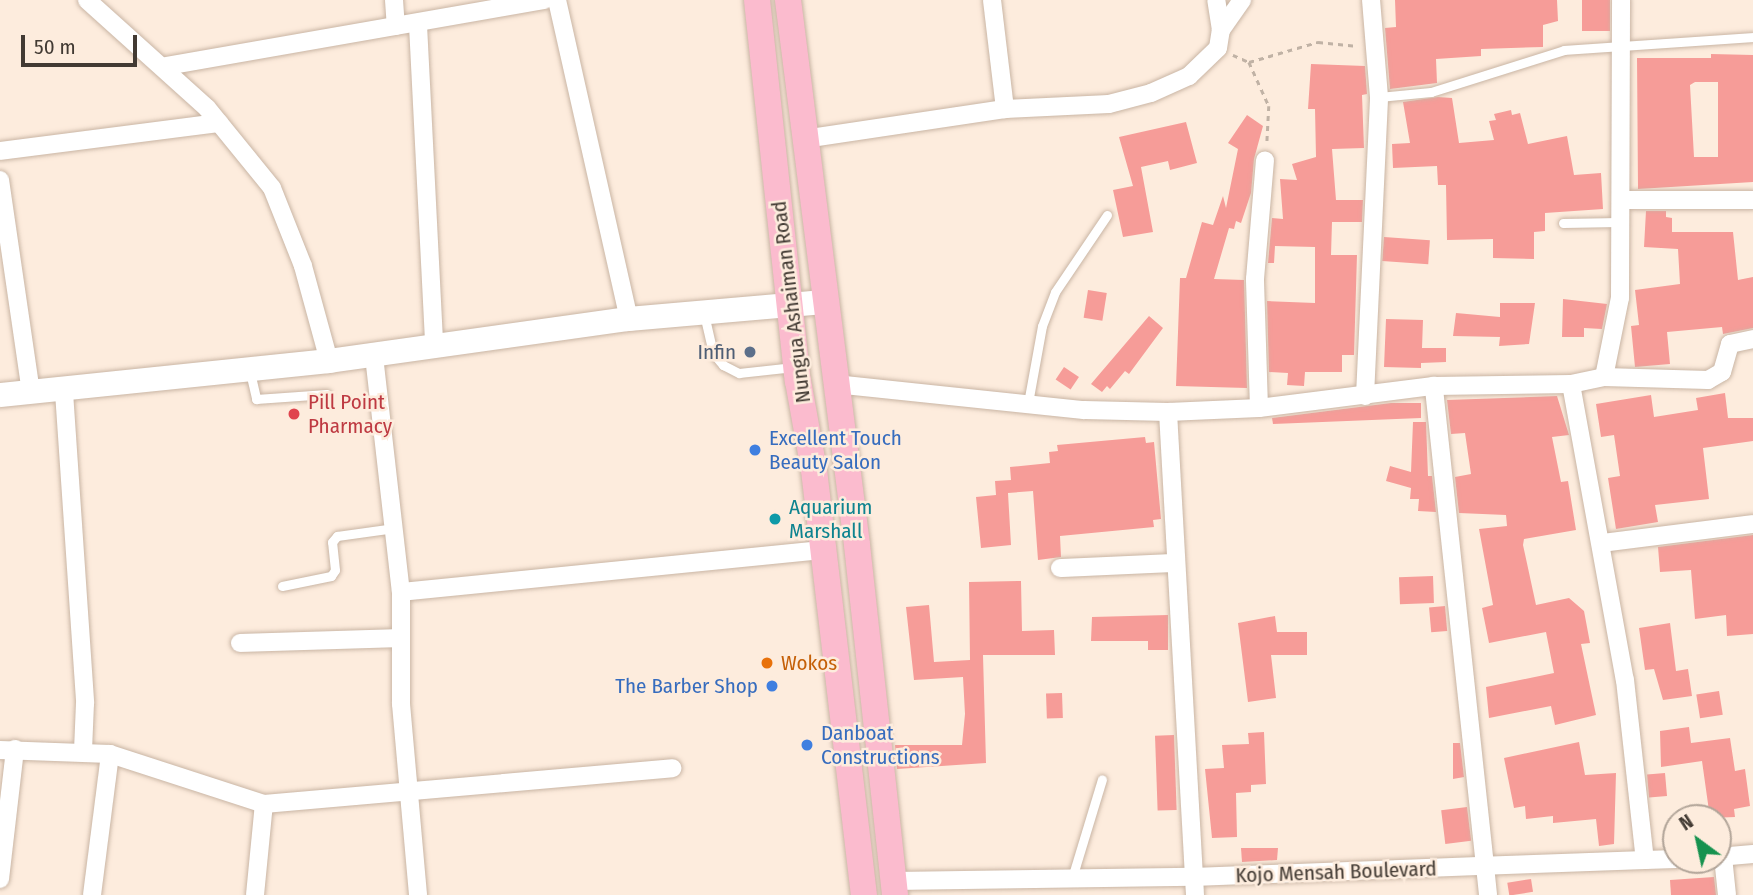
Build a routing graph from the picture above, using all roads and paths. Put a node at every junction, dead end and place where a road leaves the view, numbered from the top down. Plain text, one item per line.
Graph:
1 (87, 0) edge
2 (394, 0) edge
3 (544, 0) edge
4 (557, 0) edge
5 (757, 0) edge
6 (788, 0) edge
7 (992, 0) edge
8 (1216, 0) edge
9 (1242, 0) edge
10 (1371, 0) edge
11 (1622, 0) edge
12 (418, 25) junction
13 (396, 26) junction
14 (1221, 30) junction
15 (1753, 37) edge
16 (1620, 47) junction
17 (1375, 48) junction
18 (166, 66) junction
19 (1379, 97) junction
20 (1005, 110) junction
21 (219, 123) junction
22 (804, 139) junction
23 (0, 151) edge
24 (1265, 160) joint
25 (0, 180) edge
26 (1623, 200) junction
27 (1753, 200) edge
28 (1107, 215) dead end
29 (1619, 222) junction
30 (1563, 223) dead end
31 (823, 302) junction
32 (789, 306) junction
33 (704, 313) junction
34 (629, 318) junction
35 (1753, 339) edge
36 (434, 346) junction
37 (374, 356) junction
38 (329, 361) junction
39 (796, 367) junction
40 (250, 370) junction
41 (1604, 377) junction
42 (835, 384) junction
43 (1571, 384) junction
44 (1434, 386) junction
45 (64, 391) junction
46 (31, 393) junction
47 (327, 394) dead end
48 (0, 395) edge
49 (1365, 396) junction
50 (1028, 403) junction
51 (1259, 408) junction
52 (1168, 412) junction
53 (1753, 524) edge
54 (394, 528) junction
55 (1602, 543) junction
56 (823, 550) junction
57 (1175, 563) junction
58 (1060, 568) dead end
59 (282, 586) dead end
60 (401, 592) junction
61 (401, 638) junction
62 (240, 643) dead end
63 (7, 749) edge
64 (83, 751) junction
65 (110, 754) junction
66 (672, 768) dead end
67 (1102, 779) dead end
68 (407, 793) junction
69 (264, 804) junction
70 (1753, 854) edge
71 (1732, 856) edge
72 (1662, 859) edge
73 (1645, 860) junction
74 (1485, 866) junction
75 (1723, 874) edge
76 (1072, 878) junction
77 (0, 879) edge
78 (1194, 886) edge
79 (894, 888) edge
80 (92, 895) edge
81 (255, 895) edge
82 (418, 895) edge
83 (864, 895) edge
84 (1488, 895) edge
85 (1727, 895) edge

1 - 18 street
2 - 13 street
3 - 12 street
4 - 34 street
5 - 32 main road, Nungua Ashaiman Road
6 - 22 main road, Nungua Ashaiman Road
7 - 20 street
8 - 14 street
9 - 14 street
10 - 17 street
11 - 16 street
12 - 13 street
12 - 36 street
13 - 18 street
14 - 20 street
15 - 16 lane
16 - 19 lane
16 - 26 street
17 - 19 street
17 - 24 path
18 - 21 street
19 - 49 street
20 - 22 street
21 - 23 street
21 - 38 street
22 - 31 main road, Nungua Ashaiman Road
24 - 51 street
25 - 46 street
26 - 27 street
26 - 29 street
28 - 50 lane
29 - 30 lane
29 - 41 street
31 - 32 street
31 - 42 main road, Nungua Ashaiman Road
32 - 33 street
32 - 39 main road, Nungua Ashaiman Road
33 - 34 street
33 - 39 lane
34 - 36 street
35 - 41 street
36 - 37 street
37 - 38 street
37 - 54 street
38 - 40 street
39 - 56 main road, Nungua Ashaiman Road
40 - 45 street
40 - 47 lane
41 - 43 street
42 - 50 street
42 - 79 main road, Nungua Ashaiman Road
43 - 44 street
43 - 55 street
44 - 49 street
44 - 74 street
45 - 46 street
45 - 64 street
46 - 48 street
49 - 51 street
50 - 52 street
51 - 52 street
52 - 57 street
53 - 55 street
54 - 59 lane
54 - 60 street
55 - 73 street
56 - 60 street
56 - 83 main road, Nungua Ashaiman Road
57 - 58 street
57 - 78 street
60 - 61 street
61 - 62 street
61 - 68 street
63 - 64 street
63 - 77 street
64 - 65 street
65 - 69 street
65 - 80 street
66 - 68 street
67 - 76 lane
68 - 69 street
68 - 82 street
69 - 81 street
70 - 71 street
72 - 73 street
73 - 74 street, Kojo Mensah Boulevard
74 - 78 street, Kojo Mensah Boulevard
74 - 84 street
75 - 85 street
76 - 78 street, Kojo Mensah Boulevard
76 - 79 street, Kojo Mensah Boulevard

